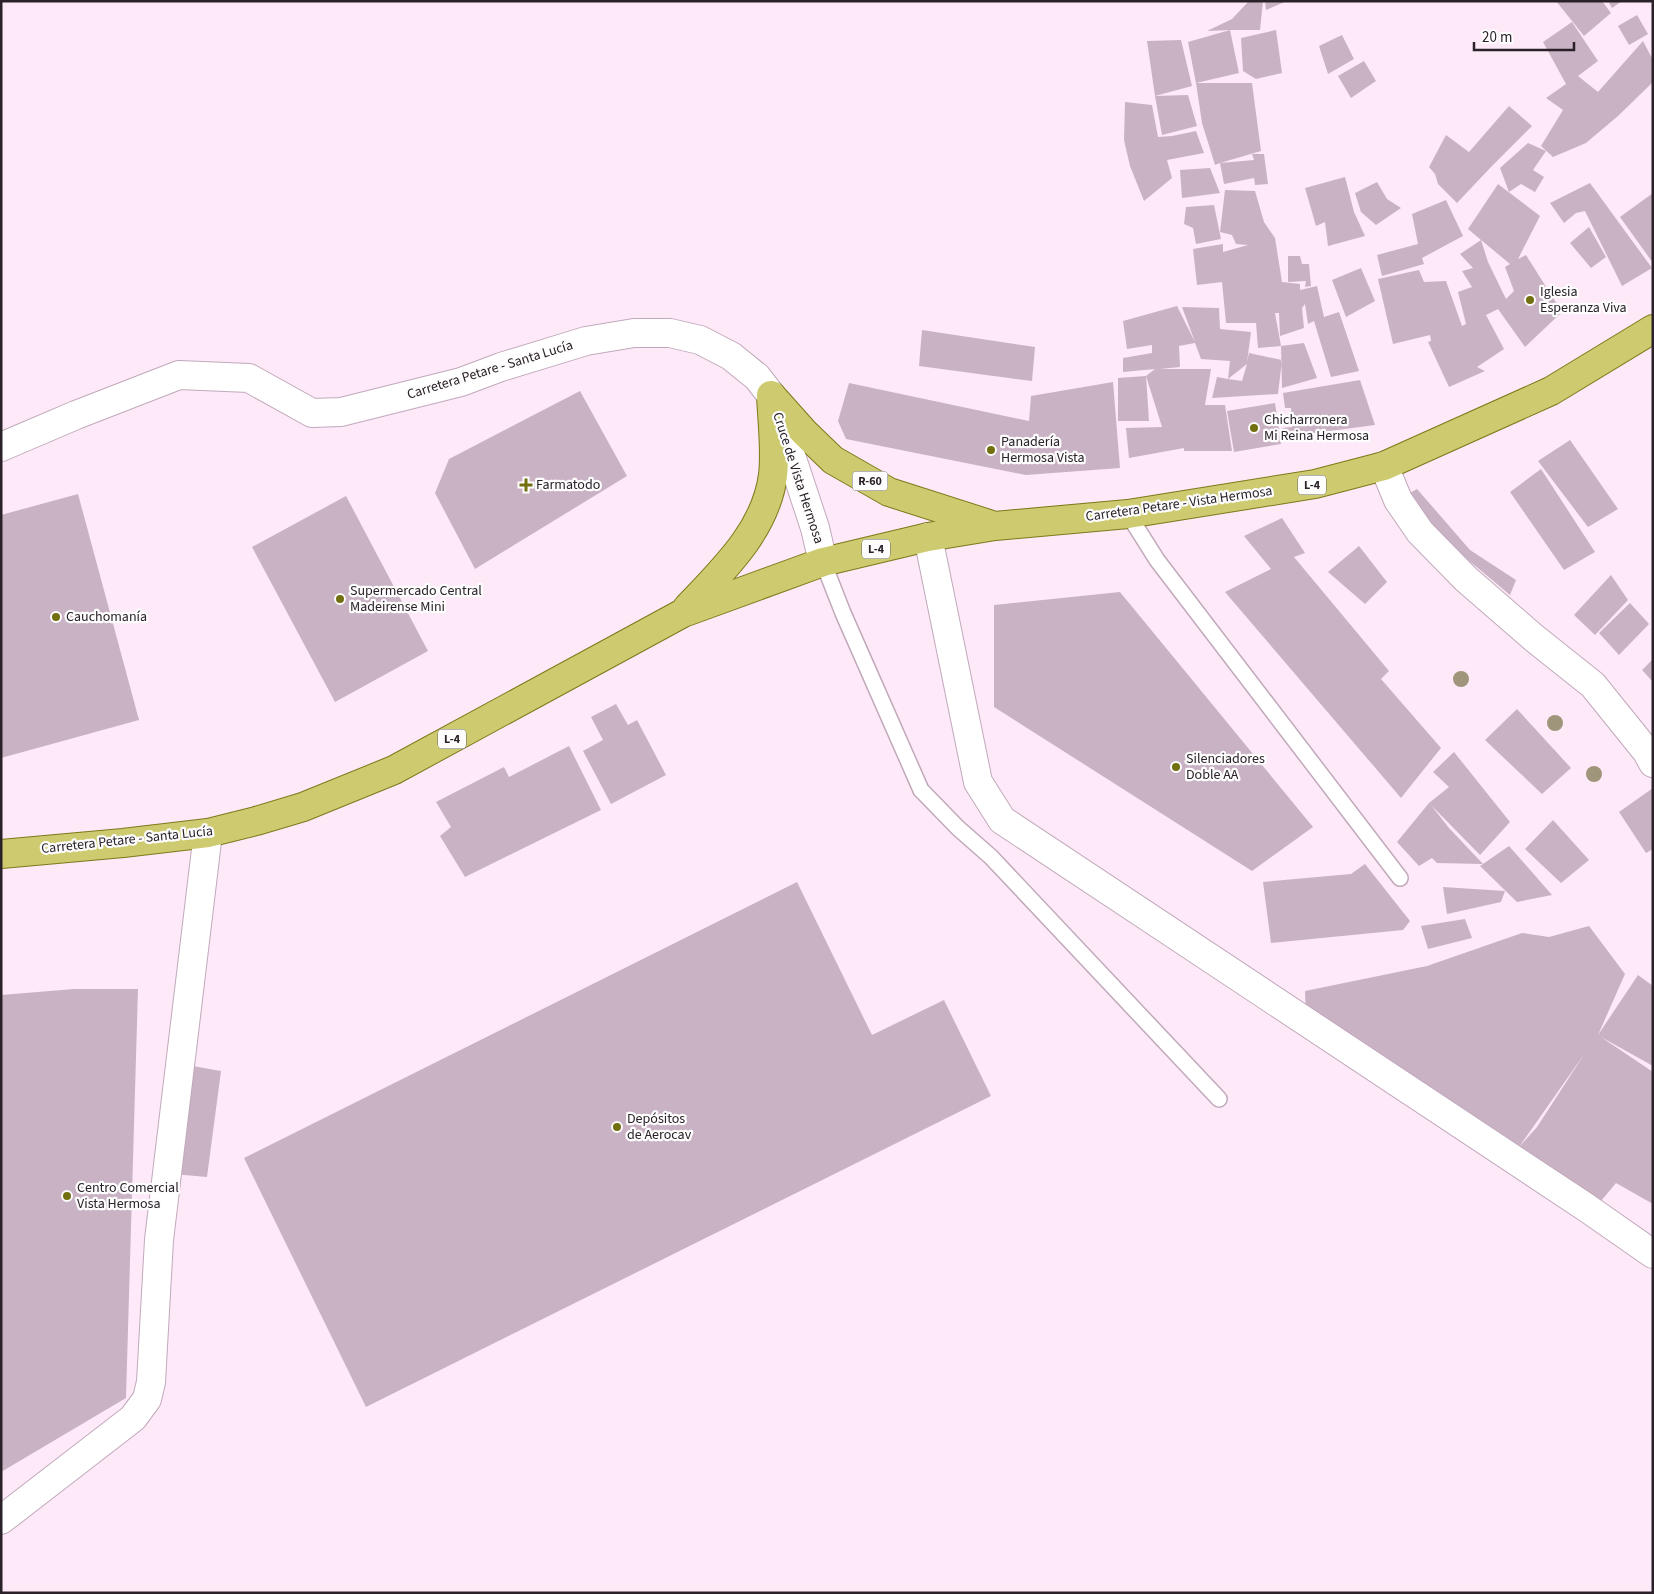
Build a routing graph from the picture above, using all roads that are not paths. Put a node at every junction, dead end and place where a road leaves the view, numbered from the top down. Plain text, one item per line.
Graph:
1 (1653, 329) edge
2 (771, 395) junction
3 (1, 447) edge
4 (1384, 466) junction
5 (1128, 514) junction
6 (995, 526) junction
7 (928, 537) junction
8 (824, 562) junction
9 (683, 613) junction
10 (1653, 763) edge
11 (208, 833) junction
12 (1, 854) edge
13 (1400, 878) dead end
14 (1219, 1099) dead end
15 (1653, 1254) edge
16 (1, 1520) edge

1 - 4 main road, Carretera Petare - Vista Hermosa / L-4
2 - 3 street, Carretera Petare - Santa Lucía / R-60
2 - 6 main road, R-60
2 - 8 street, Cruce de Vista Hermosa / R-60
2 - 9 main road
4 - 5 main road, Carretera Petare - Vista Hermosa / L-4
4 - 10 street
5 - 6 main road, Carretera Petare - Vista Hermosa / L-4
5 - 13 lane
6 - 7 main road, Carretera Petare - Vista Hermosa / L-4
7 - 8 main road, Carretera Petare - Vista Hermosa / L-4
7 - 15 street
8 - 9 main road, Carretera Petare - Vista Hermosa / L-4
8 - 14 lane
9 - 11 main road, Carretera Petare - Santa Lucía / L-4
11 - 12 main road, Carretera Petare - Santa Lucía / L-4
11 - 16 street

